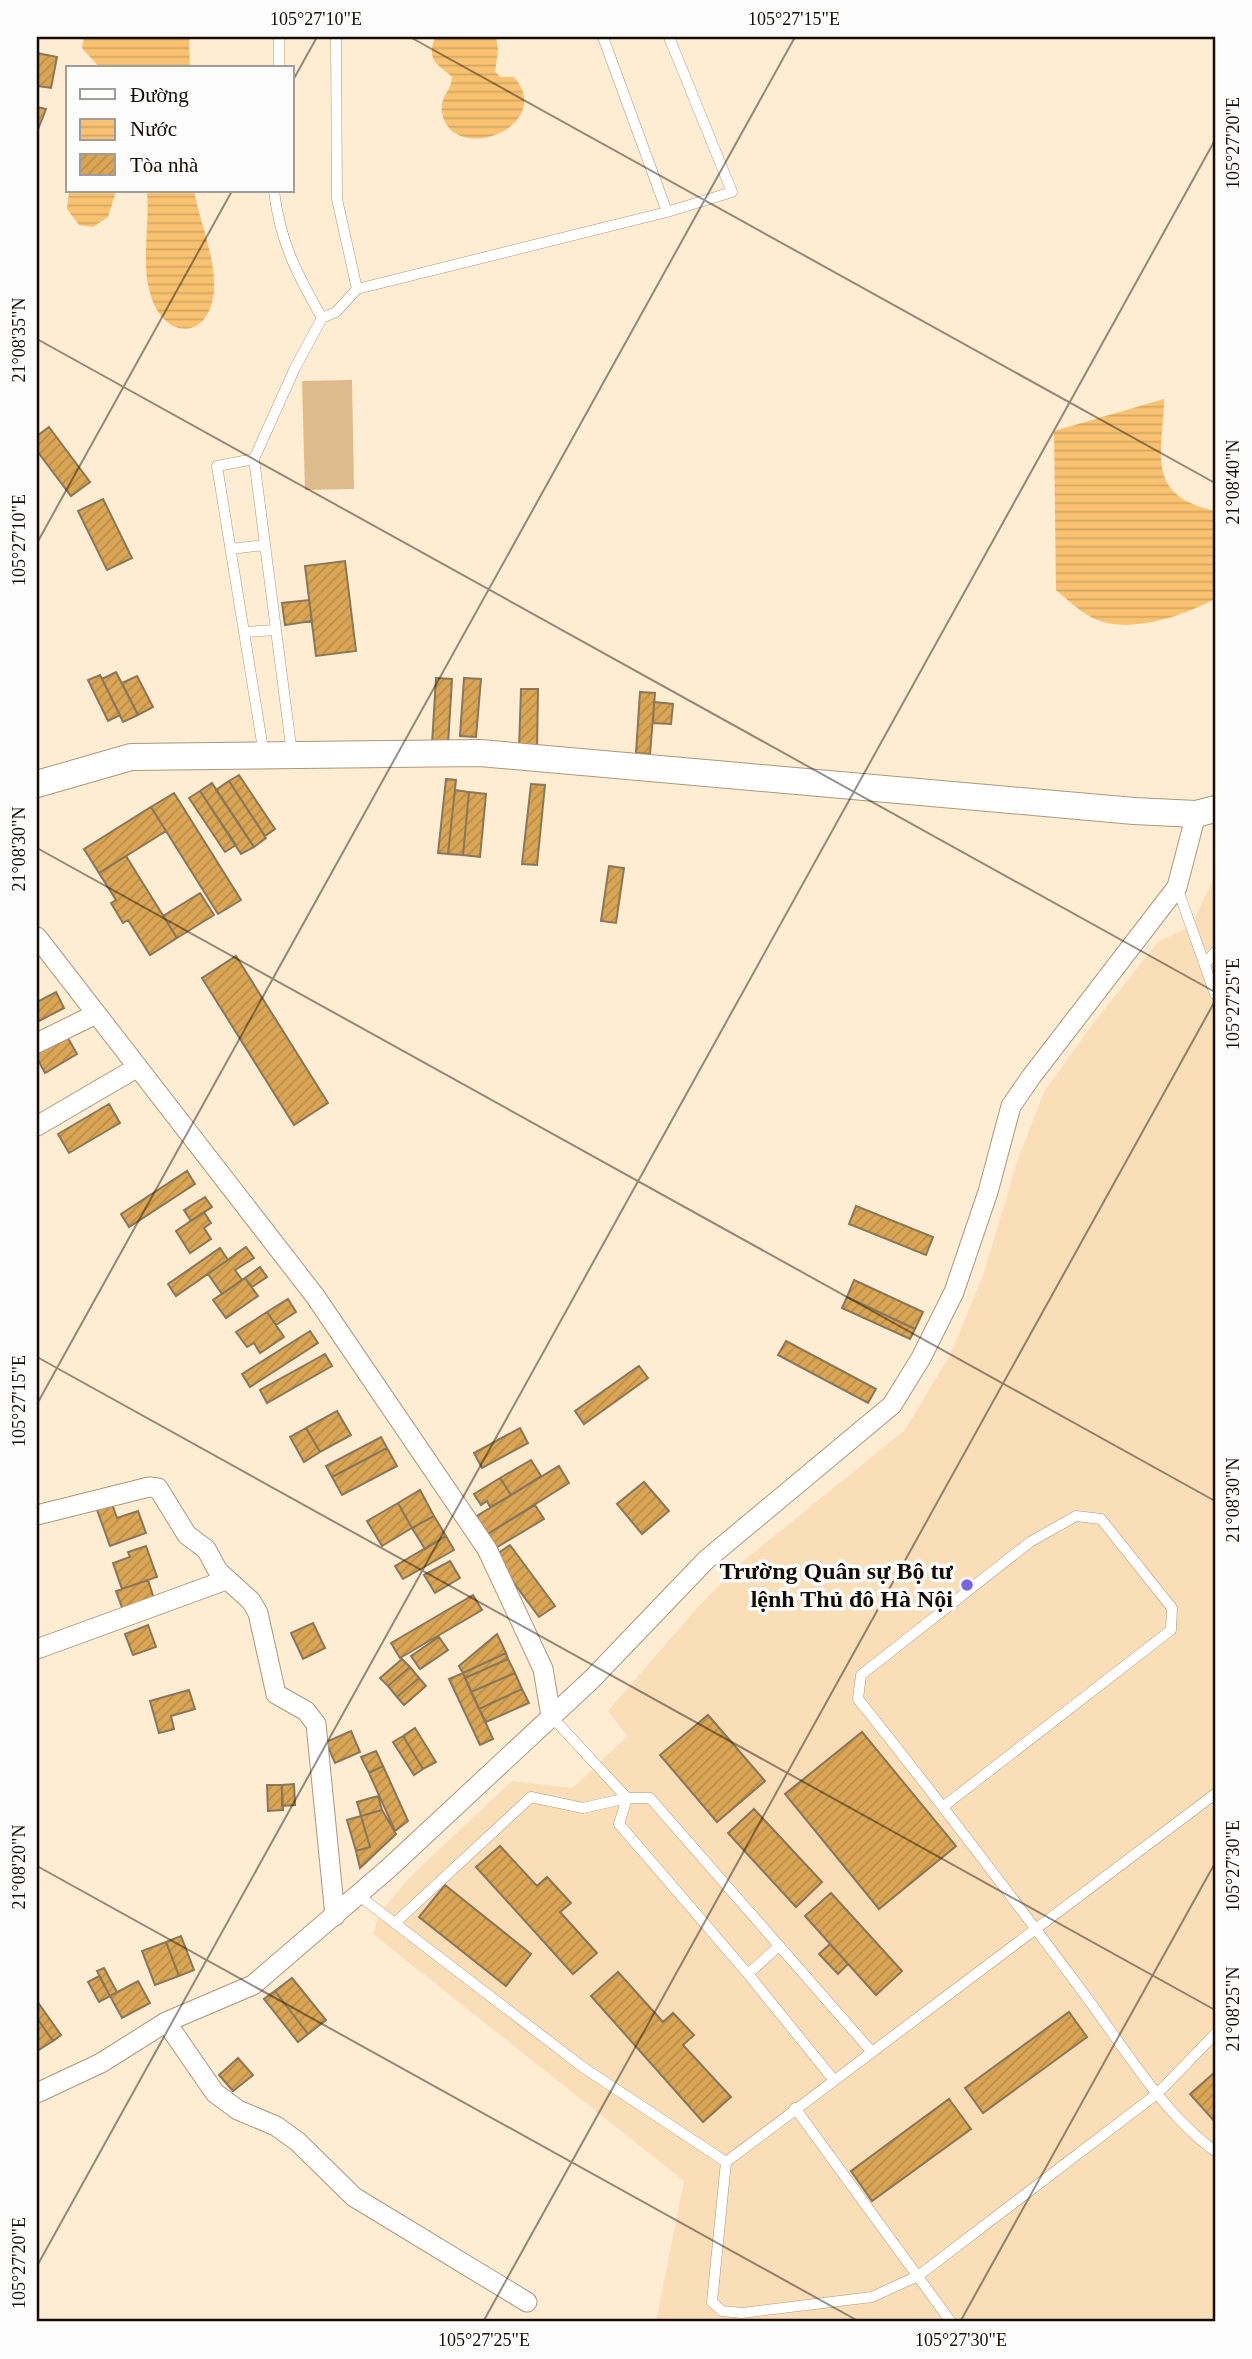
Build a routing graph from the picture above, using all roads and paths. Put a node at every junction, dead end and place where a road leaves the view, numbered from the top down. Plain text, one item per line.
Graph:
1 (279, 37) edge
2 (336, 37) edge
3 (603, 37) edge
4 (669, 37) edge
5 (279, 66) edge
6 (274, 192) edge
7 (667, 212) junction
8 (357, 289) junction
9 (322, 318) junction
10 (254, 459) junction
11 (265, 545) junction
12 (231, 549) junction
13 (276, 630) junction
14 (244, 632) junction
15 (292, 754) junction
16 (264, 755) junction
17 (37, 784) edge
18 (1206, 812) edge
19 (1177, 887) junction
20 (37, 937) edge
21 (1215, 952) edge
22 (1205, 964) junction
23 (1215, 994) edge
24 (96, 1014) junction
25 (37, 1043) edge
26 (138, 1067) junction
27 (37, 1126) edge
28 (37, 1515) edge
29 (226, 1580) junction
30 (37, 1649) edge
31 (551, 1716) junction
32 (1215, 1794) edge
33 (627, 1798) junction
34 (944, 1806) junction
35 (358, 1895) junction
36 (335, 1916) junction
37 (395, 1923) junction
38 (1036, 1929) junction
39 (779, 1946) junction
40 (748, 1974) junction
41 (166, 2022) junction
42 (1215, 2034) edge
43 (871, 2051) junction
44 (833, 2079) junction
45 (37, 2093) edge
46 (1158, 2093) junction
47 (795, 2108) junction
48 (1215, 2151) edge
49 (726, 2162) junction
50 (918, 2276) junction
51 (527, 2302) dead end
52 (951, 2322) edge

1 - 5 lane
2 - 8 lane
3 - 7 lane
4 - 7 lane
6 - 9 lane
7 - 8 lane
8 - 9 lane
9 - 10 lane
10 - 11 lane
10 - 12 lane
11 - 12 lane
11 - 13 lane
12 - 14 lane
13 - 14 lane
13 - 15 lane
14 - 16 lane
15 - 16 street
15 - 18 street
16 - 17 street
18 - 19 street
19 - 22 lane
19 - 31 street
20 - 24 street
21 - 22 lane
22 - 23 lane
24 - 25 street
24 - 26 street
26 - 27 street
26 - 31 street
28 - 29 street
29 - 30 street
29 - 36 street
31 - 33 lane
31 - 35 street
32 - 38 lane
33 - 37 lane
33 - 39 lane
33 - 40 lane
34 - 34 lane
34 - 38 lane
35 - 36 street
35 - 37 lane
36 - 41 street
37 - 49 lane
38 - 43 lane
38 - 46 lane
39 - 40 lane
39 - 43 lane
40 - 44 lane
41 - 45 street
41 - 51 street
42 - 46 lane
43 - 44 lane
44 - 47 lane
46 - 48 lane
46 - 50 lane
47 - 49 lane
47 - 50 lane
49 - 50 lane
50 - 52 lane

